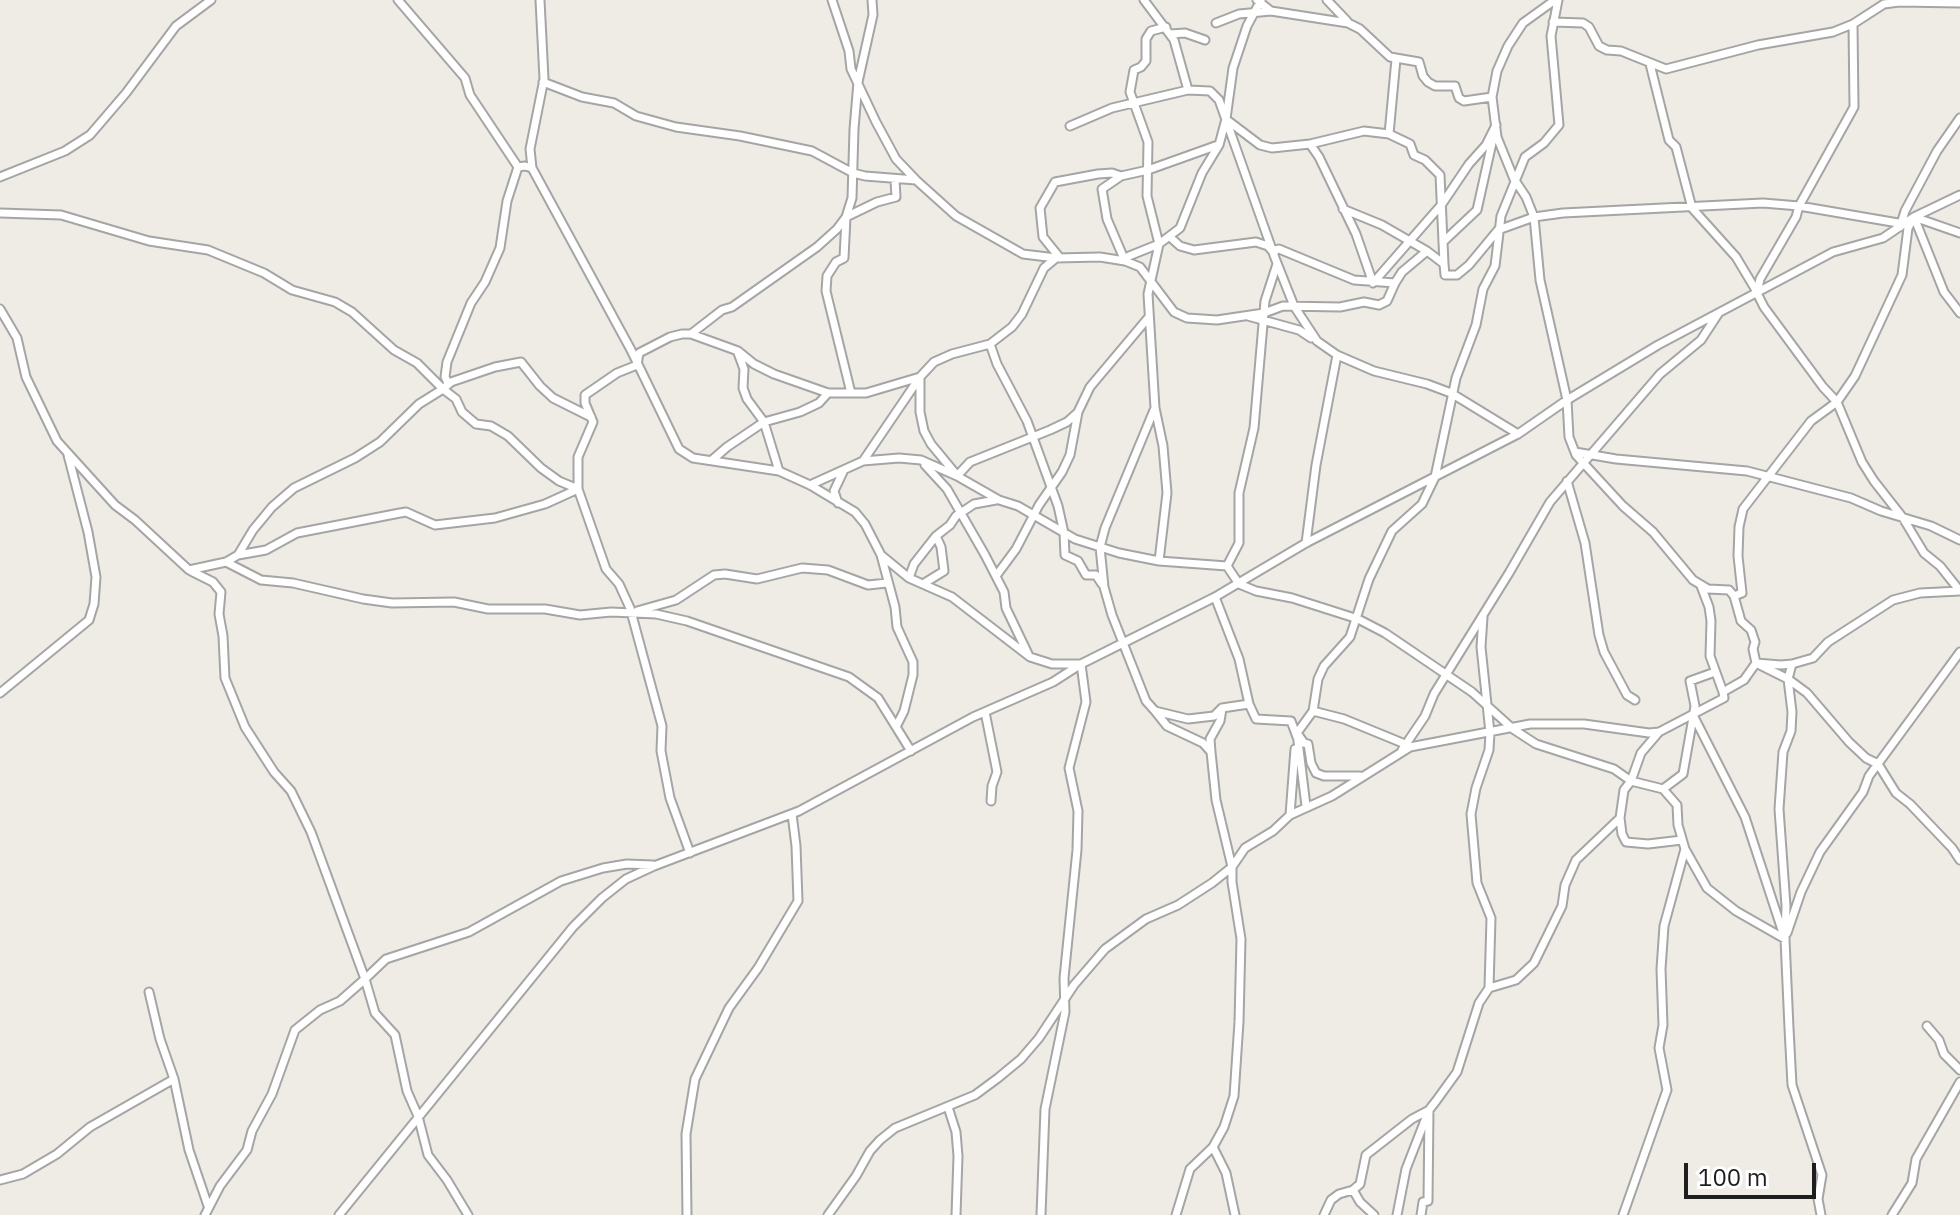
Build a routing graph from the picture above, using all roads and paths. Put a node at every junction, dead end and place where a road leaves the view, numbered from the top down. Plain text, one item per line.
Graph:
1 (211, 0) edge
2 (398, 0) edge
3 (540, 0) edge
4 (832, 0) edge
5 (872, 0) edge
6 (1144, 0) edge
7 (1327, 0) edge
8 (1557, 0) edge
9 (1259, 1) edge
10 (1960, 3) edge
11 (1271, 11) junction
12 (1254, 13) junction
13 (1553, 22) junction
14 (1216, 23) dead end
15 (1348, 23) junction
16 (1853, 24) junction
17 (1168, 31) junction
18 (1205, 40) dead end
19 (1396, 59) junction
20 (1650, 64) junction
21 (543, 82) junction
22 (858, 82) junction
23 (1188, 90) junction
24 (1492, 97) junction
25 (1133, 104) junction
26 (1960, 118) edge
27 (1226, 119) junction
28 (1496, 125) junction
29 (1070, 126) dead end
30 (1389, 134) junction
31 (1310, 144) junction
32 (1219, 145) junction
33 (518, 167) junction
34 (532, 168) junction
35 (1148, 170) junction
36 (853, 173) junction
37 (1121, 176) junction
38 (0, 177) edge
39 (1514, 179) junction
40 (895, 180) junction
41 (916, 180) junction
42 (1960, 195) edge
43 (1442, 204) junction
44 (1799, 206) junction
45 (1692, 208) junction
46 (1343, 209) junction
47 (0, 213) edge
48 (846, 217) junction
49 (1534, 217) junction
50 (1914, 217) junction
51 (1902, 225) junction
52 (1498, 230) junction
53 (1960, 233) edge
54 (1170, 237) junction
55 (1409, 241) junction
56 (1443, 242) junction
57 (1159, 244) junction
58 (1427, 251) junction
59 (1274, 254) junction
60 (1058, 258) junction
61 (1125, 261) junction
62 (1277, 264) junction
63 (1444, 264) junction
64 (1373, 283) junction
65 (1395, 283) junction
66 (1151, 284) junction
67 (1757, 293) junction
68 (1294, 306) junction
69 (0, 309) edge
70 (1719, 313) junction
71 (1960, 313) edge
72 (1264, 317) junction
73 (1148, 318) junction
74 (691, 334) junction
75 (1317, 341) junction
76 (990, 344) junction
77 (738, 351) junction
78 (1337, 355) junction
79 (637, 365) junction
80 (920, 377) junction
81 (446, 386) junction
82 (828, 393) junction
83 (851, 393) junction
84 (1453, 395) junction
85 (1567, 400) junction
86 (1837, 402) junction
87 (1155, 408) junction
88 (1078, 412) junction
89 (593, 419) junction
90 (764, 422) junction
91 (1518, 434) junction
92 (1032, 438) junction
93 (67, 452) junction
94 (1575, 452) junction
95 (1591, 456) junction
96 (712, 460) junction
97 (921, 460) junction
98 (863, 461) junction
99 (1584, 463) junction
100 (844, 470) junction
101 (779, 471) junction
102 (957, 476) junction
103 (1768, 476) junction
104 (1435, 477) junction
105 (1567, 481) junction
106 (810, 485) junction
107 (1051, 488) junction
108 (578, 489) junction
109 (999, 500) junction
110 (838, 503) junction
111 (960, 513) junction
112 (1035, 515) junction
113 (1903, 518) junction
114 (1064, 533) junction
115 (936, 536) junction
116 (1960, 540) edge
117 (1306, 543) junction
118 (1100, 547) junction
119 (238, 555) junction
120 (881, 555) junction
121 (1159, 561) junction
122 (226, 562) junction
123 (1227, 566) junction
124 (189, 570) junction
125 (996, 576) junction
126 (909, 578) junction
127 (887, 583) junction
128 (923, 584) junction
129 (1239, 584) junction
130 (1700, 584) junction
131 (1104, 587) junction
132 (1734, 596) junction
133 (1215, 597) junction
134 (631, 613) junction
135 (1483, 616) junction
136 (1358, 619) junction
137 (1124, 644) junction
138 (1960, 652) edge
139 (1030, 657) junction
140 (1756, 663) junction
141 (1081, 664) junction
142 (1792, 664) junction
143 (1715, 672) junction
144 (1445, 675) junction
145 (1788, 679) junction
146 (1723, 692) junction
147 (0, 693) edge
148 (1635, 700) dead end
149 (1249, 704) junction
150 (1488, 707) junction
151 (1222, 708) junction
152 (1155, 711) junction
153 (1313, 711) junction
154 (985, 712) junction
155 (1693, 715) junction
156 (897, 725) junction
157 (1513, 729) junction
158 (1659, 732) junction
159 (1297, 733) junction
160 (1490, 733) junction
161 (1405, 744) junction
162 (911, 751) junction
163 (1211, 752) junction
164 (1401, 752) junction
165 (1878, 764) junction
166 (1362, 776) junction
167 (1631, 781) junction
168 (1663, 789) junction
169 (991, 801) dead end
170 (1306, 806) junction
171 (792, 814) junction
172 (1290, 815) junction
173 (1620, 818) junction
174 (1682, 840) junction
175 (1685, 849) junction
176 (690, 853) junction
177 (1960, 860) edge
178 (654, 866) junction
179 (1232, 867) junction
180 (1785, 939) junction
181 (365, 979) junction
182 (1489, 988) junction
183 (149, 992) dead end
184 (1066, 1000) junction
185 (1927, 1026) dead end
186 (1960, 1070) edge
187 (174, 1079) junction
188 (1960, 1082) edge
189 (948, 1107) junction
190 (1429, 1110) junction
191 (418, 1116) junction
192 (1213, 1147) junction
193 (0, 1180) edge
194 (1353, 1190) junction
195 (208, 1206) junction
196 (205, 1215) edge
197 (339, 1215) edge
198 (468, 1215) edge
199 (687, 1215) edge
200 (828, 1215) edge
201 (956, 1215) edge
202 (1041, 1215) edge
203 (1176, 1215) edge
204 (1235, 1215) edge
205 (1324, 1215) edge
206 (1374, 1215) edge
207 (1397, 1215) edge
208 (1421, 1215) edge
209 (1430, 1215) edge
210 (1623, 1215) edge
211 (1821, 1215) edge
212 (1892, 1215) edge

1 - 38 street
2 - 33 street
3 - 21 street
4 - 22 street
5 - 22 street
6 - 17 street
7 - 15 street
8 - 13 street
8 - 24 street
9 - 11 street
9 - 12 street
10 - 16 street
11 - 12 street
11 - 15 street
12 - 14 street
12 - 27 street
13 - 20 street
13 - 39 street
15 - 19 street
16 - 20 street
16 - 44 street
17 - 18 street
17 - 23 street
17 - 25 street
19 - 24 street
19 - 30 street
20 - 45 street
21 - 34 street
21 - 36 street
22 - 36 street
22 - 41 street
23 - 25 street
23 - 27 street
24 - 28 street
25 - 29 street
25 - 35 street
26 - 51 street
27 - 31 street
27 - 32 street
27 - 59 street
28 - 39 street
28 - 43 street
28 - 56 street
30 - 31 street
30 - 43 street
31 - 46 street
32 - 35 street
32 - 54 street
33 - 34 street
33 - 81 street
34 - 79 street
35 - 37 street
35 - 57 street
36 - 40 street
36 - 48 street
37 - 60 street
37 - 61 street
39 - 49 street
39 - 52 street
40 - 41 street
40 - 48 street
41 - 60 street
42 - 50 street
43 - 55 street
43 - 56 street
44 - 45 street
44 - 51 street
44 - 67 street
45 - 49 street
45 - 67 street
46 - 55 street
46 - 64 street
47 - 81 street
48 - 74 street
48 - 83 street
49 - 52 street
49 - 85 street
50 - 51 street
50 - 53 street
50 - 71 street
50 - 86 street
51 - 67 street
52 - 63 street
52 - 84 street
54 - 57 street
54 - 59 street
55 - 58 street
55 - 64 street
56 - 63 street
57 - 61 street
57 - 66 street
58 - 63 street
58 - 65 street
59 - 62 street
59 - 64 street
60 - 61 street
60 - 76 street
61 - 66 street
62 - 68 street
62 - 72 street
64 - 65 street
65 - 68 street
66 - 72 street
66 - 73 street
67 - 70 street
67 - 86 street
68 - 72 street
68 - 75 street
69 - 93 street
70 - 85 street
70 - 95 street
72 - 75 street
72 - 123 street
73 - 87 street
73 - 88 street
74 - 77 street
74 - 79 street
75 - 78 street
76 - 80 street
76 - 92 street
77 - 82 street
77 - 90 street
78 - 84 street
78 - 117 street
79 - 89 street
79 - 96 street
80 - 83 street
80 - 98 street
80 - 102 street
81 - 89 street
81 - 108 street
81 - 119 street
82 - 83 street
82 - 90 street
84 - 91 street
84 - 104 street
85 - 91 street
85 - 94 street
86 - 103 street
86 - 113 street
87 - 118 street
87 - 121 street
88 - 92 street
88 - 107 street
89 - 108 street
90 - 96 street
90 - 101 street
91 - 104 street
92 - 102 street
92 - 107 street
93 - 124 street
93 - 147 street
94 - 95 street
94 - 99 street
95 - 99 street
95 - 103 street
96 - 101 street
97 - 98 street
97 - 102 street
97 - 111 street
98 - 100 street
99 - 105 street
99 - 130 street
100 - 106 street
100 - 110 street
101 - 106 street
102 - 109 street
103 - 113 street
103 - 132 street
104 - 117 street
104 - 136 street
105 - 135 street
105 - 148 street
106 - 110 street
107 - 112 street
107 - 114 street
108 - 119 street
108 - 134 street
109 - 111 street
109 - 112 street
110 - 120 street
111 - 115 street
111 - 125 street
112 - 114 street
112 - 125 street
113 - 116 street
113 - 142 street
114 - 118 street
114 - 131 street
115 - 126 street
115 - 128 street
117 - 129 street
118 - 121 street
118 - 131 street
119 - 122 street
120 - 126 street
120 - 127 street
121 - 123 street
122 - 124 street
122 - 134 street
123 - 129 street
124 - 181 street
125 - 139 street
126 - 128 street
127 - 134 street
127 - 156 street
128 - 139 street
129 - 133 street
129 - 136 street
130 - 132 street
130 - 143 street
131 - 137 street
132 - 140 street
133 - 137 street
133 - 149 street
134 - 156 street
134 - 176 street
135 - 144 street
135 - 150 street
136 - 144 street
136 - 153 street
137 - 141 street
137 - 152 street
138 - 165 street
139 - 141 street
140 - 142 street
140 - 145 street
140 - 146 street
141 - 154 street
141 - 184 street
142 - 145 street
143 - 146 street
143 - 155 street
144 - 150 street
144 - 161 street
145 - 165 street
145 - 180 street
146 - 155 street
149 - 151 street
149 - 159 street
150 - 157 street
150 - 160 street
151 - 152 street
151 - 163 street
152 - 163 street
153 - 159 street
153 - 161 street
154 - 162 street
154 - 169 street
155 - 158 street
155 - 168 street
155 - 180 street
156 - 162 street
157 - 158 street
157 - 160 street
157 - 167 street
158 - 167 street
159 - 166 street
159 - 170 street
159 - 172 street
160 - 164 street
160 - 182 street
161 - 164 street
162 - 171 street
163 - 179 street
164 - 166 street
165 - 177 street
165 - 180 street
166 - 170 street
167 - 168 street
167 - 173 street
168 - 174 street
170 - 172 street
171 - 176 street
171 - 199 street
172 - 179 street
173 - 174 street
173 - 182 street
174 - 175 street
175 - 180 street
175 - 210 street
176 - 178 street
178 - 181 street
178 - 191 street
179 - 184 street
179 - 192 street
180 - 211 street
181 - 191 street
181 - 195 street
182 - 190 street
183 - 187 street
184 - 189 street
184 - 202 street
185 - 186 street
187 - 193 street
187 - 195 street
188 - 212 street
189 - 200 street
189 - 201 street
190 - 194 street
190 - 207 street
190 - 208 street
191 - 197 street
191 - 198 street
192 - 203 street
192 - 204 street
194 - 205 street
194 - 206 street
195 - 196 street
208 - 209 street

